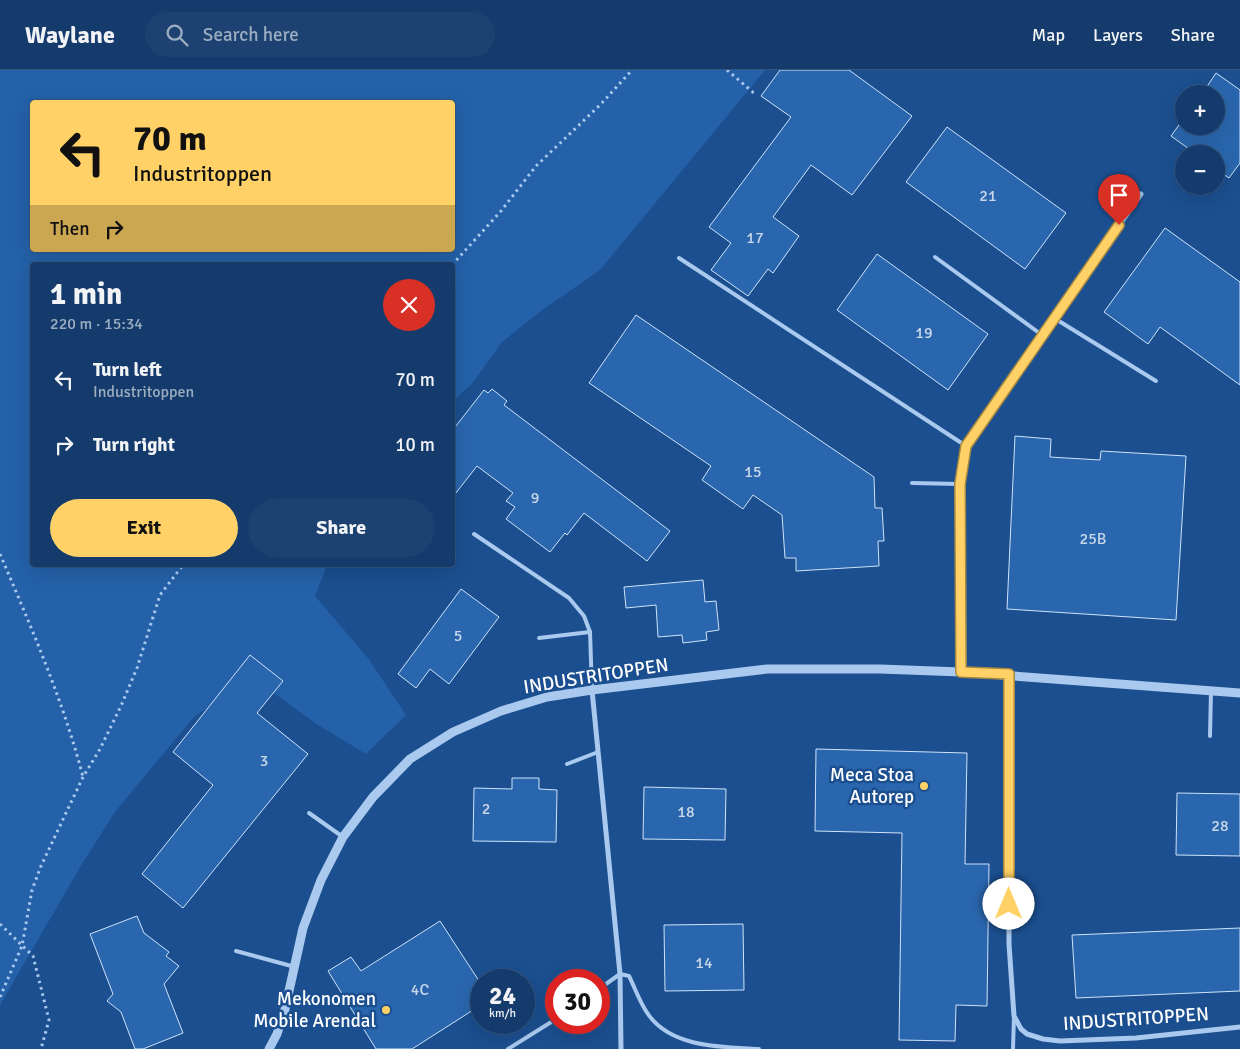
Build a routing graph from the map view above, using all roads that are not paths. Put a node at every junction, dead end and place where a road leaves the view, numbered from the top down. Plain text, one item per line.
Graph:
1 (1141, 194) dead end
2 (935, 257) dead end
3 (679, 258) dead end
4 (1054, 318) junction
5 (1042, 335) junction
6 (1156, 381) dead end
7 (966, 446) junction
8 (912, 483) dead end
9 (960, 484) junction
10 (474, 534) dead end
11 (590, 632) junction
12 (539, 638) dead end
13 (961, 672) junction
14 (1009, 674) junction
15 (592, 690) junction
16 (1211, 691) junction
17 (1240, 693) edge
18 (1210, 736) dead end
19 (598, 752) junction
20 (567, 764) dead end
21 (310, 813) dead end
22 (343, 837) junction
23 (236, 951) dead end
24 (295, 967) junction
25 (620, 974) junction
26 (610, 981) edge
27 (1014, 1016) junction
28 (545, 1026) edge
29 (1240, 1027) edge
30 (270, 1049) edge
31 (508, 1049) edge
32 (621, 1049) edge
33 (759, 1049) edge
34 (1013, 1049) edge

1 - 4 street
2 - 5 lane
3 - 7 lane
4 - 5 street
4 - 6 lane
5 - 7 street
7 - 9 street
8 - 9 lane
9 - 13 street
10 - 11 lane
11 - 12 lane
11 - 15 lane
13 - 14 street, INDUSTRITOPPEN
13 - 15 street, INDUSTRITOPPEN
14 - 16 street, INDUSTRITOPPEN
14 - 27 street
15 - 19 street
15 - 22 street, INDUSTRITOPPEN
16 - 17 street, INDUSTRITOPPEN
16 - 18 lane
19 - 20 lane
19 - 25 street
21 - 22 lane
22 - 24 street, INDUSTRITOPPEN
23 - 24 lane
24 - 30 street, INDUSTRITOPPEN
25 - 26 lane
25 - 32 street
25 - 33 lane
27 - 29 street, INDUSTRITOPPEN
27 - 34 lane
28 - 31 lane

